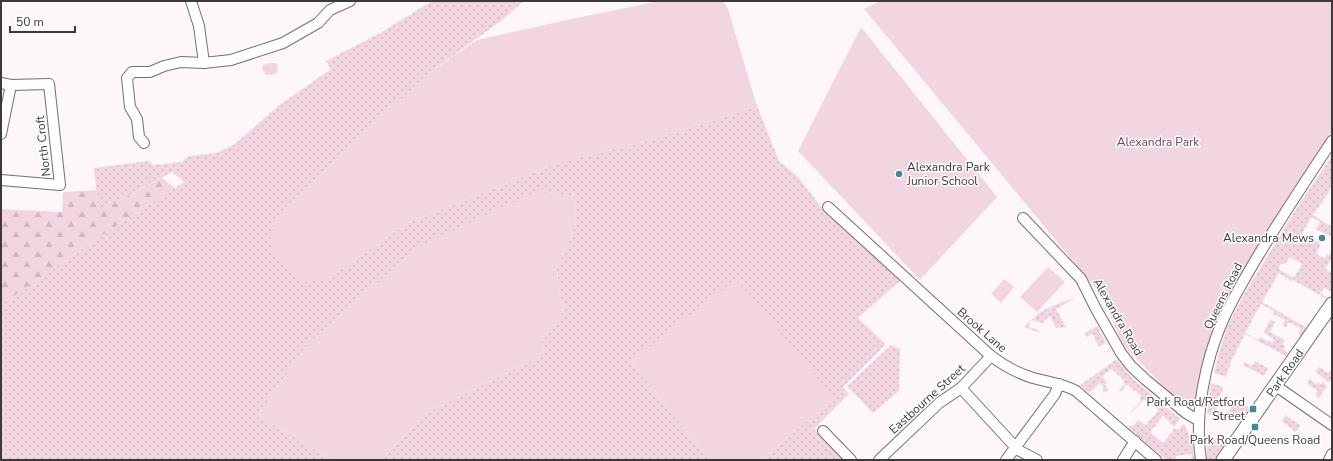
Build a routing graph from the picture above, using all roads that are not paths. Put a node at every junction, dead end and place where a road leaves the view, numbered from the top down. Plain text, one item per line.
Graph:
1 (190, 1) edge
2 (350, 1) edge
3 (204, 63) junction
4 (6, 84) edge
5 (1, 134) edge
6 (1332, 141) edge
7 (144, 143) dead end
8 (1, 180) edge
9 (828, 207) dead end
10 (1022, 218) dead end
11 (1332, 304) edge
12 (991, 356) junction
13 (1059, 384) junction
14 (1276, 386) junction
15 (961, 388) junction
16 (1199, 420) junction
17 (1332, 425) edge
18 (823, 431) dead end
19 (1134, 441) junction
20 (1016, 447) junction
21 (1332, 454) edge
22 (851, 460) edge
23 (879, 460) edge
24 (1006, 460) edge
25 (1037, 460) edge
26 (1123, 460) edge
27 (1156, 460) edge
28 (1202, 460) edge
29 (1223, 460) edge
30 (1329, 460) edge

1 - 3 street
2 - 3 street
3 - 7 street
4 - 5 street, North Croft
4 - 8 street, North Croft
6 - 16 street, Queens Road
9 - 12 street, Brook Lane
10 - 16 street, Alexandra Road
11 - 14 street, Park Road
12 - 13 street, Brook Lane
12 - 15 street, Eastbourne Street
13 - 19 street, Brook Lane
13 - 20 street
14 - 17 street
14 - 29 street, Park Road
15 - 20 street
15 - 23 street, Eastbourne Street
16 - 28 street, Queens Road
18 - 22 street
19 - 26 street
19 - 27 street, Brook Lane
20 - 24 street
20 - 25 street
21 - 30 street

